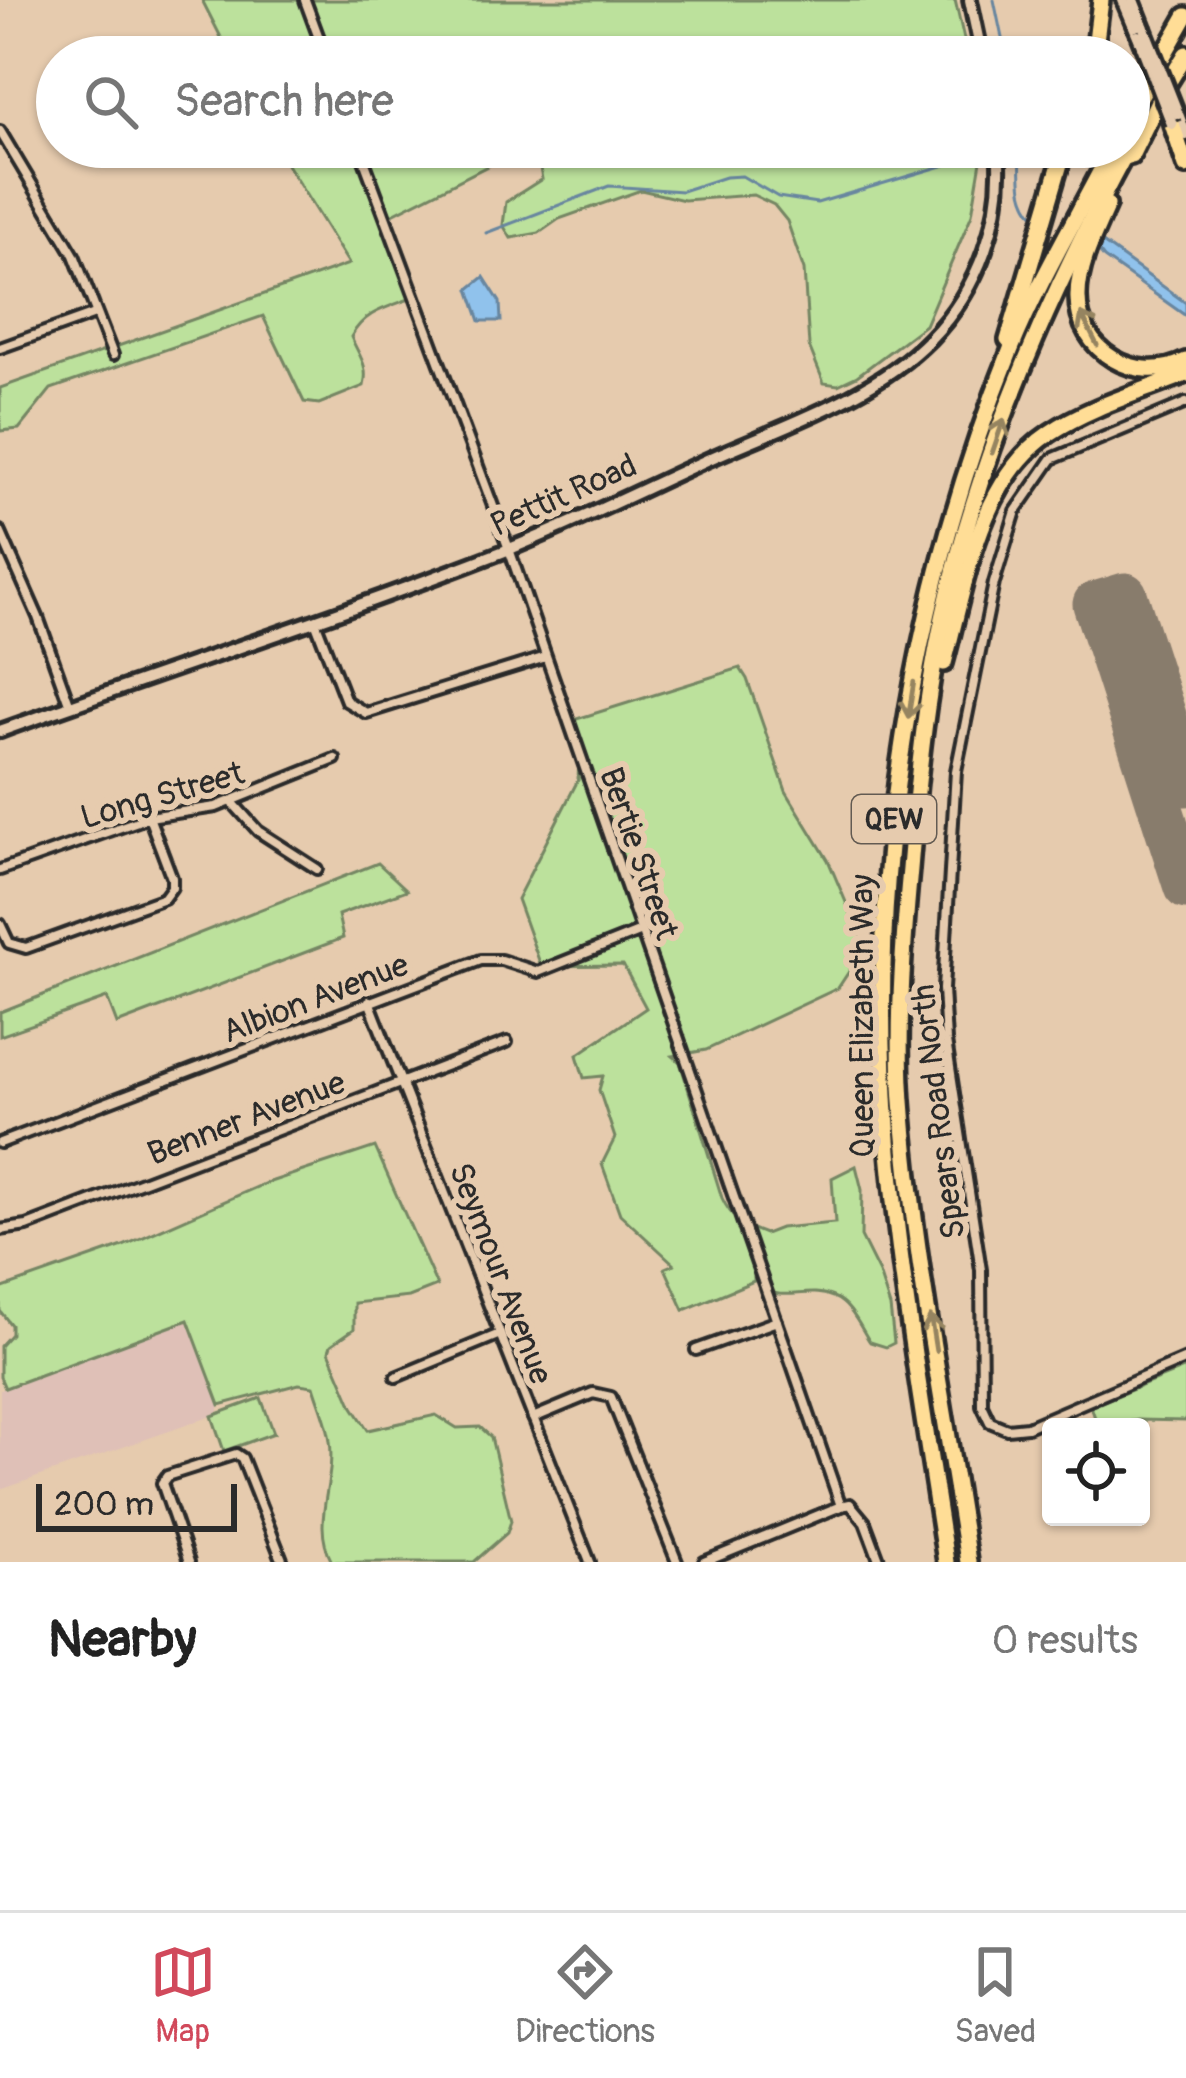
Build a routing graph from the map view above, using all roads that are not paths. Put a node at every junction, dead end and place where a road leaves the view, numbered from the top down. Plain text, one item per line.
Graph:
1 (305, 0) edge
2 (970, 0) edge
3 (1101, 0) edge
4 (1124, 0) edge
5 (1133, 0) edge
6 (1186, 4) edge
7 (1186, 16) edge
8 (1141, 32) junction
9 (318, 36) edge
10 (978, 36) edge
11 (1097, 36) edge
12 (1143, 36) edge
13 (1186, 54) edge
14 (1150, 55) edge
15 (1155, 64) junction
16 (1150, 74) edge
17 (1164, 89) junction
18 (1150, 112) edge
19 (1150, 117) edge
20 (1175, 119) junction
21 (0, 131) edge
22 (1186, 135) edge
23 (1186, 162) edge
24 (367, 168) edge
25 (998, 168) edge
26 (1059, 168) edge
27 (1102, 168) edge
28 (1118, 168) edge
29 (1125, 168) edge
30 (95, 314) junction
31 (0, 348) edge
32 (113, 355) dead end
33 (1186, 361) edge
34 (1186, 377) edge
35 (1186, 403) edge
36 (983, 424) junction
37 (0, 531) edge
38 (509, 549) junction
39 (314, 618) junction
40 (546, 657) junction
41 (70, 706) junction
42 (0, 731) edge
43 (920, 752) junction
44 (335, 759) dead end
45 (232, 802) junction
46 (149, 817) junction
47 (317, 869) dead end
48 (0, 870) edge
49 (0, 924) edge
50 (641, 931) junction
51 (369, 1001) junction
52 (507, 1042) dead end
53 (401, 1083) junction
54 (4, 1141) edge
55 (0, 1230) edge
56 (777, 1321) junction
57 (500, 1334) junction
58 (696, 1350) dead end
59 (1186, 1359) edge
60 (396, 1377) dead end
61 (533, 1418) junction
62 (841, 1506) junction
63 (189, 1562) edge
64 (283, 1562) edge
65 (590, 1562) edge
66 (677, 1562) edge
67 (704, 1562) edge
68 (880, 1562) edge
69 (945, 1562) edge
70 (968, 1562) edge

1 - 9 street
2 - 10 street
3 - 11 highway
4 - 8 street
5 - 8 street
6 - 15 highway
7 - 15 highway
8 - 12 street, bridge
13 - 17 highway, Queen Elizabeth Way / QEW
14 - 20 street, bridge
15 - 16 highway
17 - 18 highway, Queen Elizabeth Way / QEW
19 -> 17 highway
20 - 22 street
20 - 23 highway
21 - 30 street
24 - 38 street, Bertie Street
25 - 38 street, Pettit Road
26 - 36 highway
27 - 36 highway, Queen Elizabeth Way / QEW
43 -> 28 highway, Queen Elizabeth Way / QEW
33 -> 29 highway
30 - 31 street
30 - 32 street
34 - 43 highway
35 - 59 street, Spears Road North
36 -> 69 highway, Queen Elizabeth Way / QEW
37 - 41 street
38 - 39 street, Pettit Road
38 - 40 street, Bertie Street
39 - 40 street
39 - 41 street, Pettit Road
40 - 50 street, Bertie Street
41 - 42 street, Pettit Road
70 -> 43 highway, Queen Elizabeth Way / QEW
44 - 45 street, Long Street
45 - 46 street, Long Street
45 - 47 street
46 - 48 street, Long Street
46 - 49 street
50 - 51 street, Albion Avenue
50 - 56 street, Bertie Street
51 - 53 street, Seymour Avenue
51 - 54 street, Albion Avenue
52 - 53 street, Benner Avenue
53 - 55 street, Benner Avenue
53 - 57 street, Seymour Avenue
56 - 58 street
56 - 62 street, Bertie Street
57 - 60 street
57 - 61 street, Seymour Avenue
61 - 65 street, Seymour Avenue
61 - 66 street
62 - 67 street
62 - 68 street, Bertie Street
63 - 64 street

